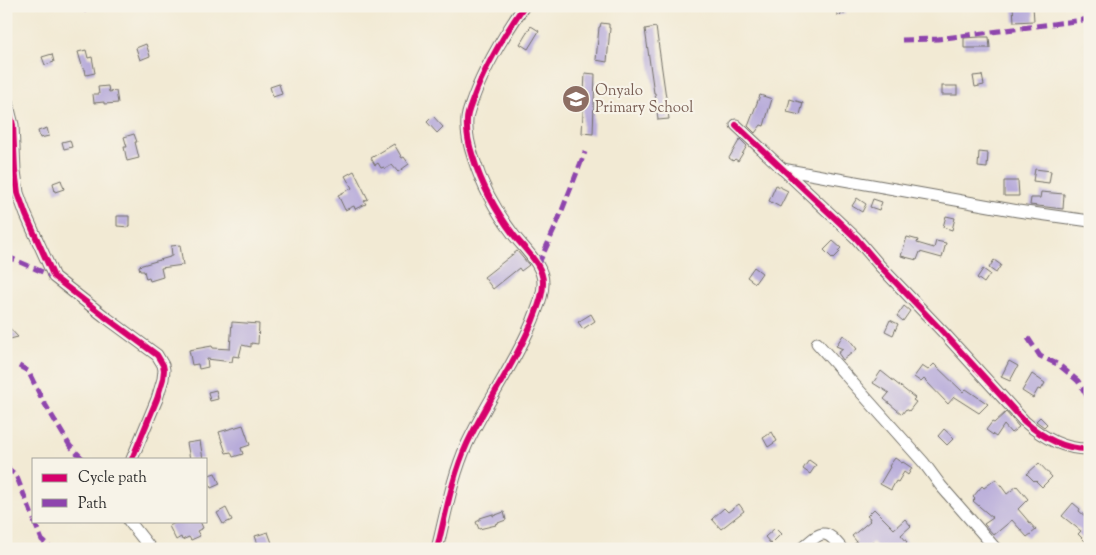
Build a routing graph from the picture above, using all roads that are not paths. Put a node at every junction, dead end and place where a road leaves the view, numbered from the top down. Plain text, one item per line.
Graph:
1 (524, 6) edge
2 (6, 98) edge
3 (736, 125) dead end
4 (782, 169) junction
5 (1090, 221) edge
6 (818, 343) dead end
7 (1090, 449) edge
8 (132, 458) edge
9 (130, 522) edge
10 (151, 549) edge
11 (438, 549) edge
12 (801, 549) edge
13 (842, 549) edge
14 (996, 549) edge

1 - 11 street
2 - 8 street
3 - 4 street
4 - 5 street
4 - 7 street
6 - 14 street
9 - 10 street
12 - 13 street

